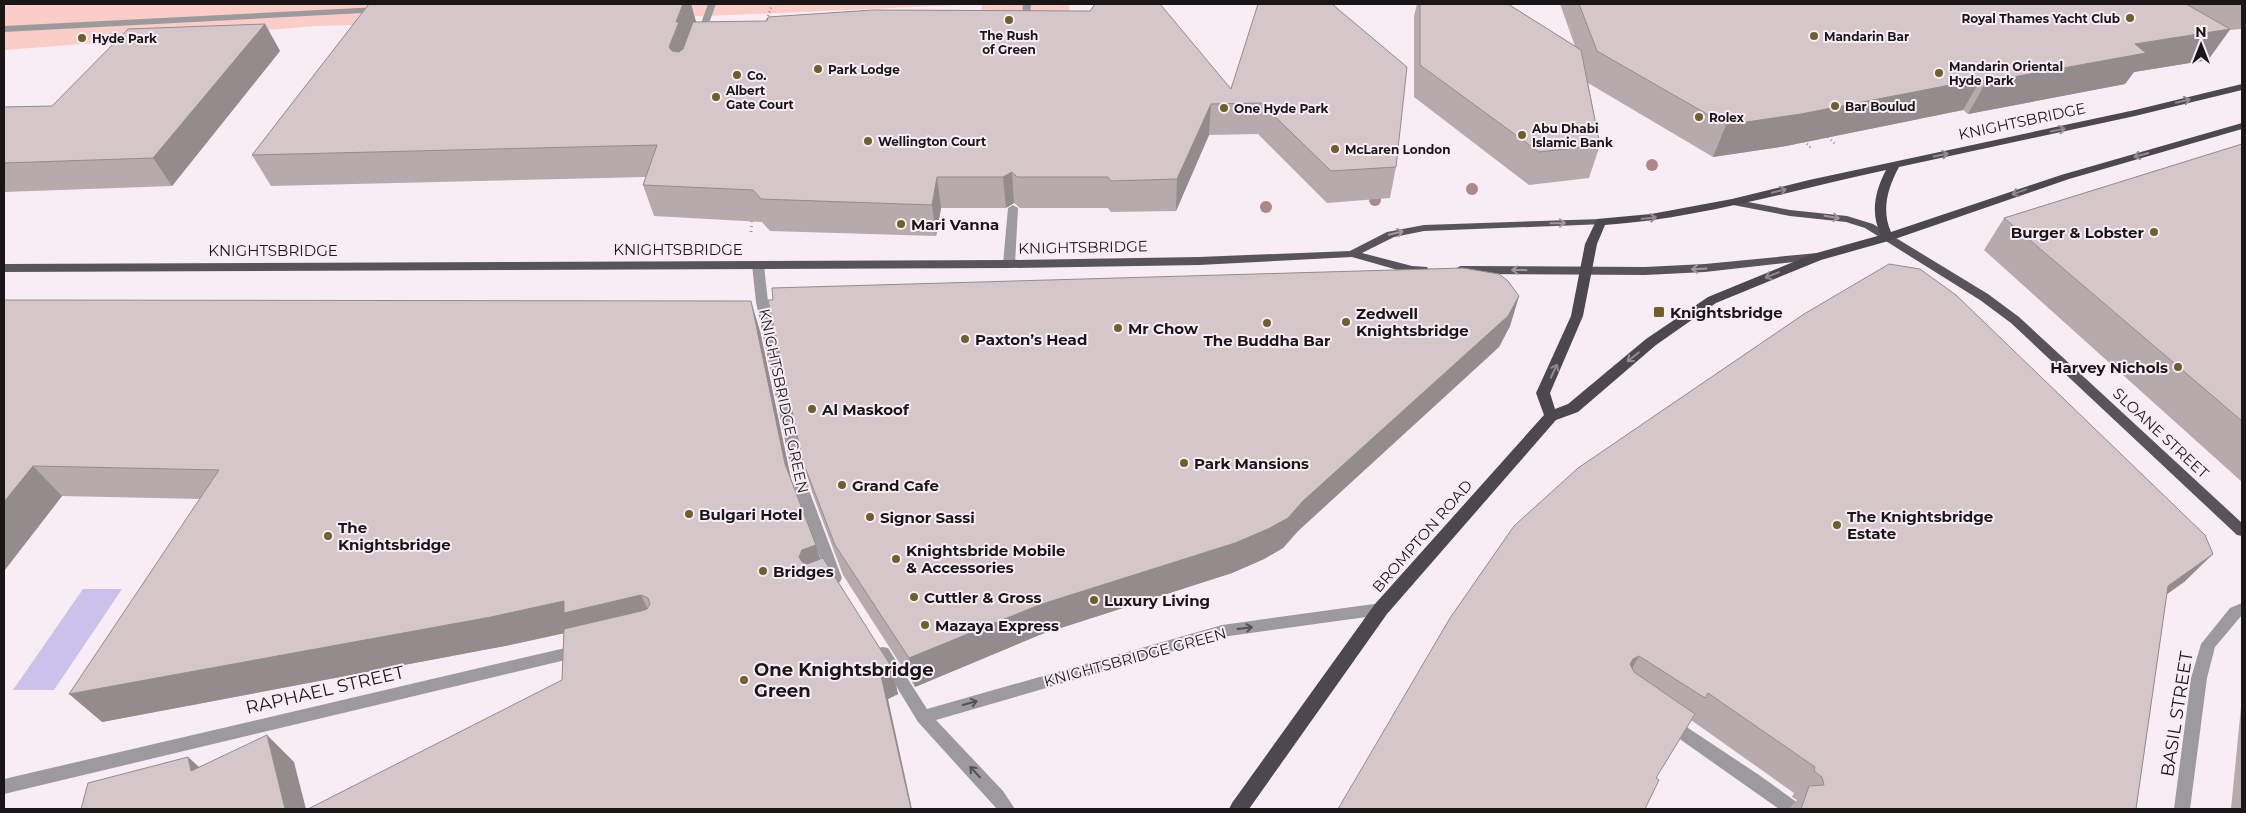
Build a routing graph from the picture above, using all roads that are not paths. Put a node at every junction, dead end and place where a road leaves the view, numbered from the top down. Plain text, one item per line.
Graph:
1 (712, 4) edge
2 (1027, 4) edge
3 (392, 9) edge
4 (4, 28) edge
5 (1025, 30) edge
6 (698, 42) edge
7 (2242, 86) edge
8 (2242, 126) edge
9 (1894, 166) junction
10 (1732, 202) junction
11 (1013, 208) edge
12 (1601, 222) junction
13 (1888, 237) junction
14 (1352, 254) junction
15 (1817, 256) junction
16 (1009, 264) junction
17 (758, 265) junction
18 (4, 268) edge
19 (1585, 271) junction
20 (1551, 416) junction
21 (2242, 531) edge
22 (845, 594) edge
23 (1381, 609) junction
24 (2242, 609) edge
25 (876, 643) edge
26 (591, 648) edge
27 (1657, 714) edge
28 (923, 717) junction
29 (4, 787) edge
30 (1007, 809) edge
31 (1238, 809) edge
32 (1792, 809) edge
33 (2182, 809) edge

1 - 6 street
2 - 5 street
3 - 4 street
9 -> 7 highway, KNIGHTSBRIDGE
8 -> 13 highway, KNIGHTSBRIDGE
10 -> 9 highway, KNIGHTSBRIDGE
9 - 13 highway
12 -> 10 highway, KNIGHTSBRIDGE
10 -> 13 main road, SLOANE STREET
11 - 16 street
14 -> 12 main road, KNIGHTSBRIDGE
12 - 19 highway
13 - 15 highway, KNIGHTSBRIDGE
13 - 21 main road, SLOANE STREET
14 - 16 main road, KNIGHTSBRIDGE
19 -> 14 main road, KNIGHTSBRIDGE
15 -> 19 main road, KNIGHTSBRIDGE
15 -> 20 highway, KNIGHTSBRIDGE
16 - 17 main road, KNIGHTSBRIDGE
17 - 18 main road, KNIGHTSBRIDGE
17 - 22 street, KNIGHTSBRIDGE GREEN
20 -> 19 highway
20 - 23 highway, BROMPTON ROAD
28 -> 23 street, KNIGHTSBRIDGE GREEN
23 - 31 highway, BROMPTON ROAD
24 - 33 street, BASIL STREET
25 - 28 street
26 - 29 street, RAPHAEL STREET
27 - 32 street
30 -> 28 street

